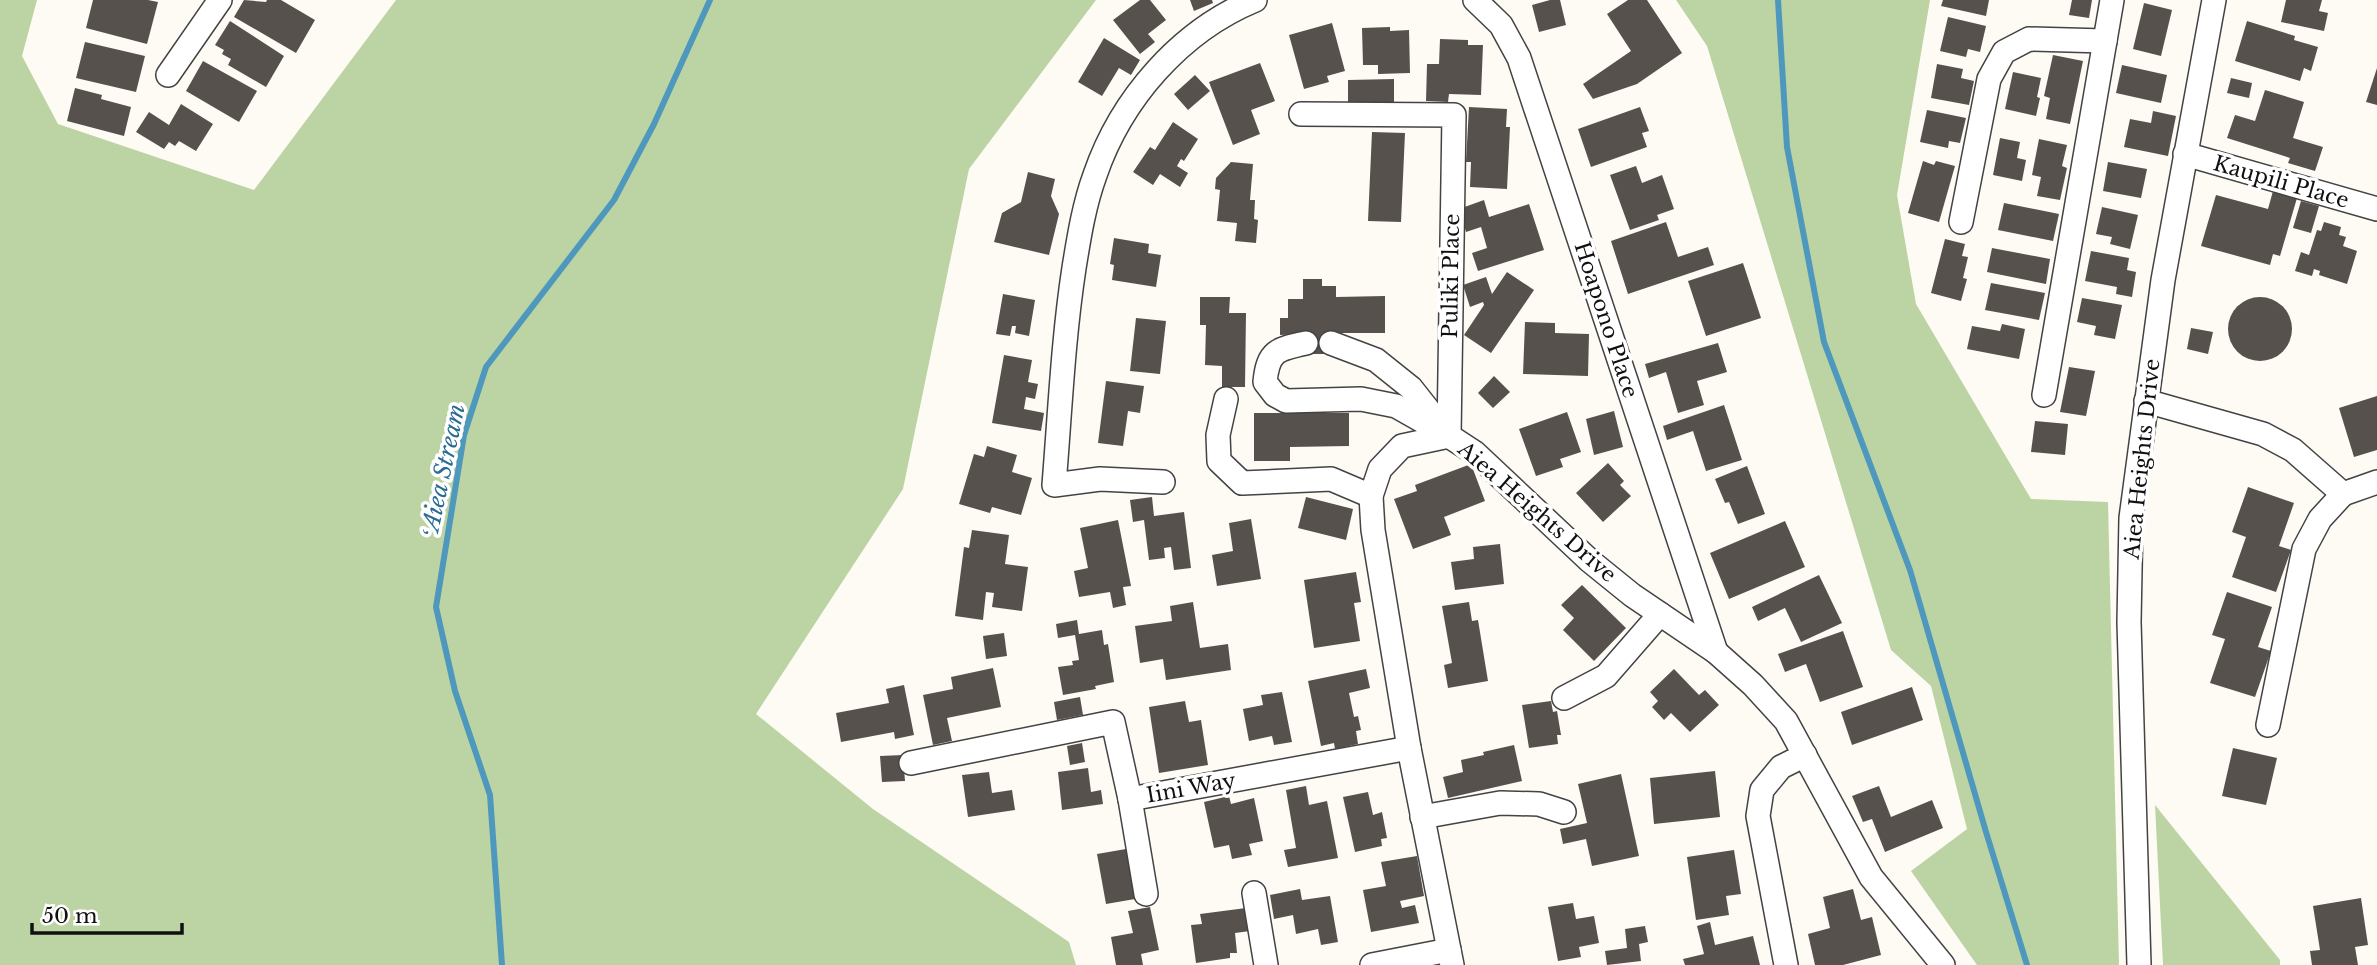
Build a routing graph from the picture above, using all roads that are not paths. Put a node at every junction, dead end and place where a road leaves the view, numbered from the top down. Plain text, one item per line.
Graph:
1 (220, 0) edge
2 (1255, 0) edge
3 (1475, 0) edge
4 (2112, 0) edge
5 (2214, 0) edge
6 (2105, 41) junction
7 (168, 75) dead end
8 (1300, 114) dead end
9 (2185, 155) junction
10 (2377, 209) edge
11 (1961, 222) dead end
12 (1306, 343) dead end
13 (1331, 343) dead end
14 (2044, 395) dead end
15 (1226, 399) dead end
16 (2146, 401) junction
17 (1449, 436) junction
18 (1163, 482) dead end
19 (2377, 482) edge
20 (2343, 495) junction
21 (1371, 496) junction
22 (1660, 614) junction
23 (1716, 652) junction
24 (1564, 698) dead end
25 (2268, 725) dead end
26 (1409, 748) junction
27 (1805, 755) junction
28 (911, 763) dead end
29 (1130, 799) junction
30 (1564, 812) dead end
31 (1422, 817) junction
32 (1254, 893) dead end
33 (1146, 894) dead end
34 (1450, 958) edge
35 (1266, 965) edge
36 (1372, 965) edge
37 (1786, 965) edge
38 (1943, 965) edge
39 (2139, 965) edge

1 - 7 street
2 - 18 street
3 - 23 street, Hoapono Place
4 - 6 street
5 - 9 street, Aiea Heights Drive
6 - 11 street
6 - 14 street
8 - 17 street, Puliki Place
9 - 10 street, Kaupili Place
9 - 16 street, Aiea Heights Drive
12 - 17 street
13 - 17 street
15 - 21 street
16 - 20 street
16 - 39 street, Aiea Heights Drive
17 - 21 street, Aiea Heights Drive
17 - 22 street, Aiea Heights Drive
19 - 20 street
20 - 25 street
21 - 26 street, Aiea Heights Drive
22 - 23 street, Aiea Heights Drive
22 - 24 street
23 - 27 street, Aiea Heights Drive
26 - 29 street, Iini Way
26 - 31 street, Aiea Heights Drive
27 - 37 street
27 - 38 street, Aiea Heights Drive
28 - 29 street, Iini Way
29 - 33 street
30 - 31 street
31 - 34 street, Aiea Heights Drive
32 - 35 street
34 - 36 street

